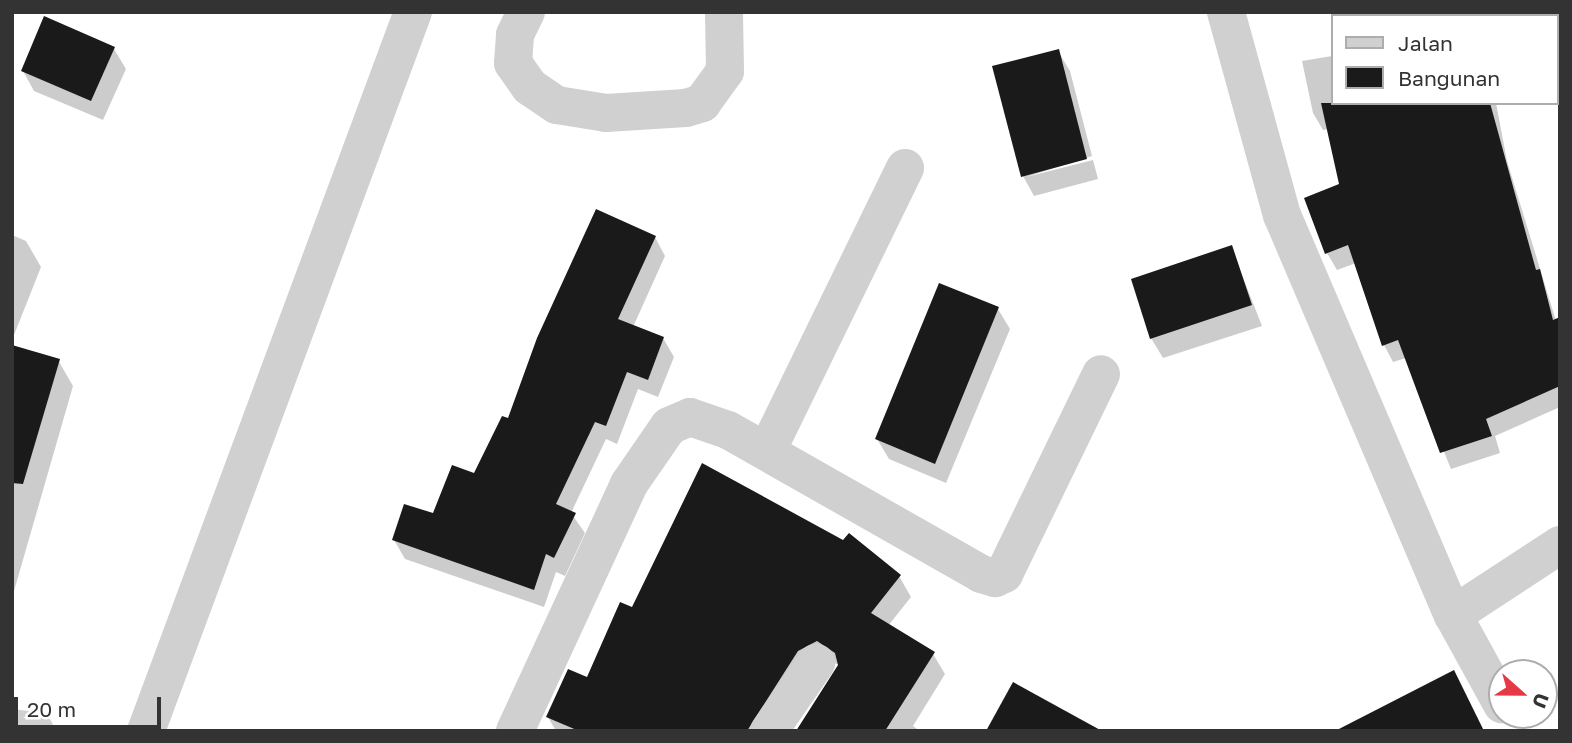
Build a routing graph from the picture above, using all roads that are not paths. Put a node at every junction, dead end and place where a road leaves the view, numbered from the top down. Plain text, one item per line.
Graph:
1 (413, 12) edge
2 (526, 12) edge
3 (724, 12) edge
4 (1226, 12) edge
5 (905, 168) dead end
6 (1101, 373) dead end
7 (766, 451) junction
8 (1560, 545) edge
9 (1453, 615) junction
10 (816, 663) dead end
11 (1488, 679) edge
12 (12, 729) edge
13 (35, 731) edge
14 (146, 731) edge
15 (515, 731) edge
16 (769, 731) edge

1 - 14 street
2 - 3 street
4 - 9 street
5 - 7 street
6 - 7 street
7 - 15 street
8 - 9 street
9 - 11 street
10 - 16 street
12 - 13 street

